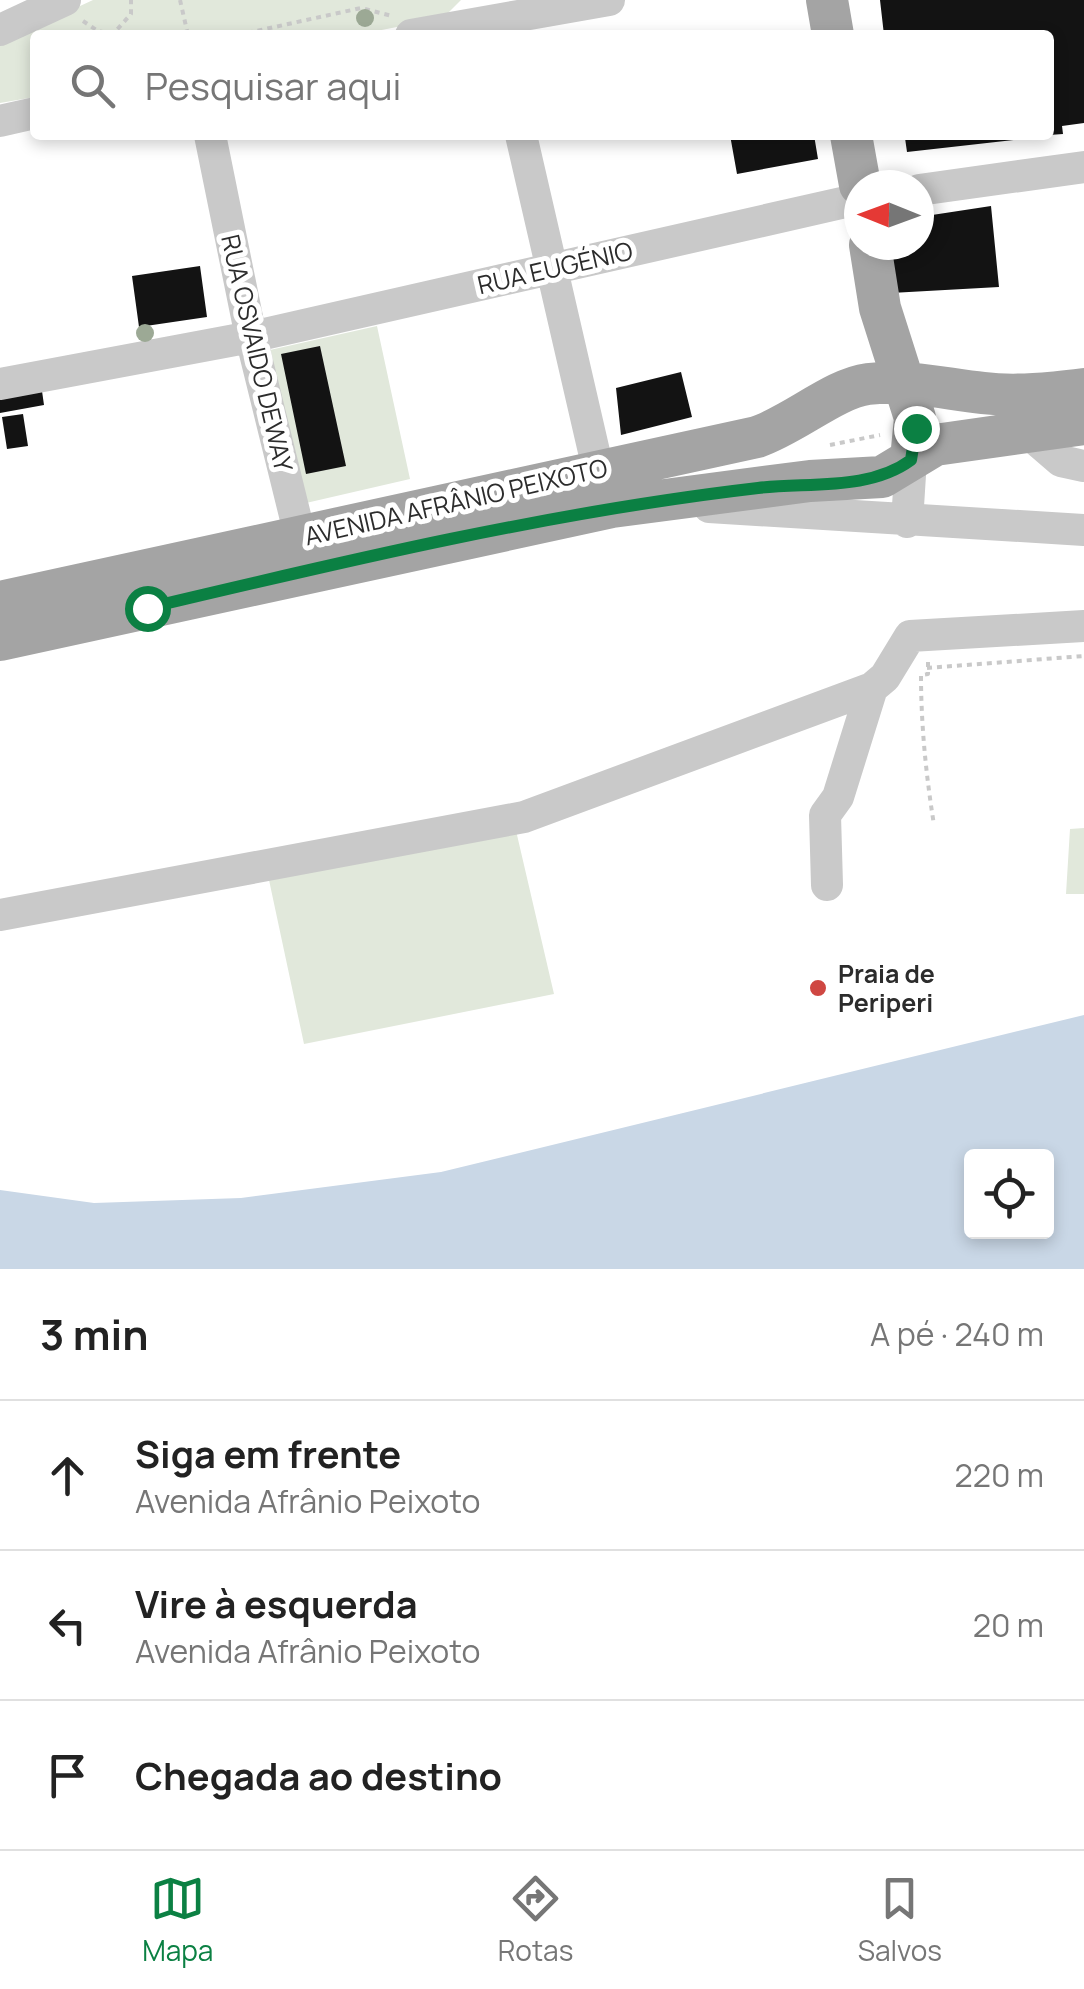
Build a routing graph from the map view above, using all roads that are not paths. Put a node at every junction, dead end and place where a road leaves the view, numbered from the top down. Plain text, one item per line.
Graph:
1 (65, 0) edge
2 (609, 0) edge
3 (827, 0) edge
4 (496, 18) edge
5 (408, 25) edge
6 (0, 30) edge
7 (832, 30) edge
8 (30, 114) edge
9 (0, 121) edge
10 (211, 140) edge
11 (523, 140) edge
12 (852, 140) edge
13 (1084, 167) edge
14 (857, 170) edge
15 (934, 188) edge
16 (844, 202) edge
17 (872, 260) edge
18 (550, 270) junction
19 (880, 308) junction
20 (251, 337) junction
21 (903, 382) junction
22 (0, 384) edge
23 (1084, 389) edge
24 (834, 398) junction
25 (1084, 424) edge
26 (1026, 431) junction
27 (911, 460) junction
28 (1084, 466) edge
29 (598, 469) junction
30 (644, 502) junction
31 (907, 522) junction
32 (1084, 530) edge
33 (305, 553) junction
34 (0, 602) edge
35 (1084, 626) edge
36 (0, 640) edge
37 (880, 681) junction
38 (827, 885) dead end
39 (0, 915) edge

1 - 6 street
2 - 4 street
3 - 7 main road
4 - 5 street
8 - 9 street
10 - 20 street, RUA OSVAIDO DEWAY
11 - 18 street
12 - 14 main road
13 - 15 street
16 - 18 street, RUA EUGÉNIO
17 - 19 main road
18 - 20 street, RUA EUGÉNIO
18 - 29 street
19 - 21 main road
19 - 24 main road
20 - 22 street, RUA EUGÉNIO
20 - 33 street, RUA OSVAIDO DEWAY
21 - 23 main road, AVENIDA AFRÂNIO PEIXOTO
21 - 24 main road, AVENIDA AFRÂNIO PEIXOTO
21 - 27 main road
24 - 29 main road, AVENIDA AFRÂNIO PEIXOTO
25 - 26 main road, AVENIDA AFRÂNIO PEIXOTO
26 - 27 main road, AVENIDA AFRÂNIO PEIXOTO
26 - 28 street
27 - 30 main road, AVENIDA AFRÂNIO PEIXOTO
27 - 31 street
29 - 33 main road, AVENIDA AFRÂNIO PEIXOTO
30 - 31 street
30 - 33 main road, AVENIDA AFRÂNIO PEIXOTO
31 - 32 street
33 - 34 main road, AVENIDA AFRÂNIO PEIXOTO
33 - 36 main road, AVENIDA AFRÂNIO PEIXOTO
35 - 37 street
37 - 38 street
37 - 39 street

